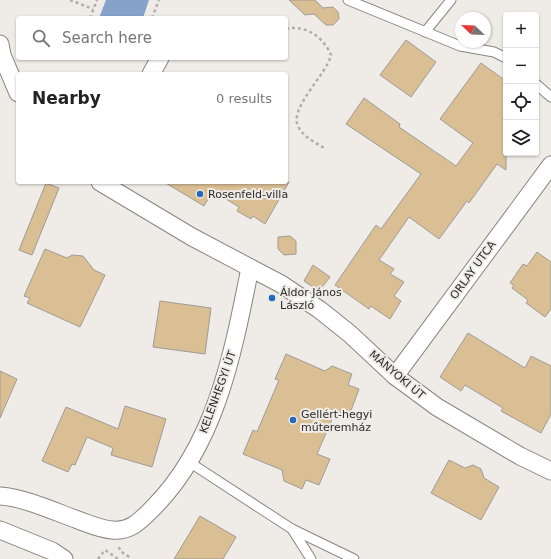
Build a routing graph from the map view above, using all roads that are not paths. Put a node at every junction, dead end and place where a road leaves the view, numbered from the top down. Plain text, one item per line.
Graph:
1 (348, 0) edge
2 (451, 0) edge
3 (425, 32) junction
4 (0, 44) edge
5 (503, 56) edge
6 (159, 60) edge
7 (152, 72) edge
8 (16, 87) edge
9 (539, 87) edge
10 (551, 97) edge
11 (551, 164) edge
12 (103, 184) edge
13 (250, 268) junction
14 (395, 376) junction
15 (189, 462) junction
16 (551, 472) edge
17 (0, 496) edge
18 (292, 529) junction
19 (0, 530) edge
20 (64, 559) edge
21 (311, 559) edge
22 (354, 559) edge

1 - 3 lane
2 - 3 lane
3 - 5 lane
4 - 8 street
6 - 7 street
9 - 10 lane
11 - 14 street, ORLAY UTCA
12 - 13 street
13 - 14 street, MÁNYOKI ÚT
13 - 15 street, KELENHEGYI ÚT
14 - 16 street, MÁNYOKI ÚT
15 - 17 street, KELENHEGYI ÚT
15 - 18 lane
18 - 21 lane
18 - 22 lane
19 - 20 street

